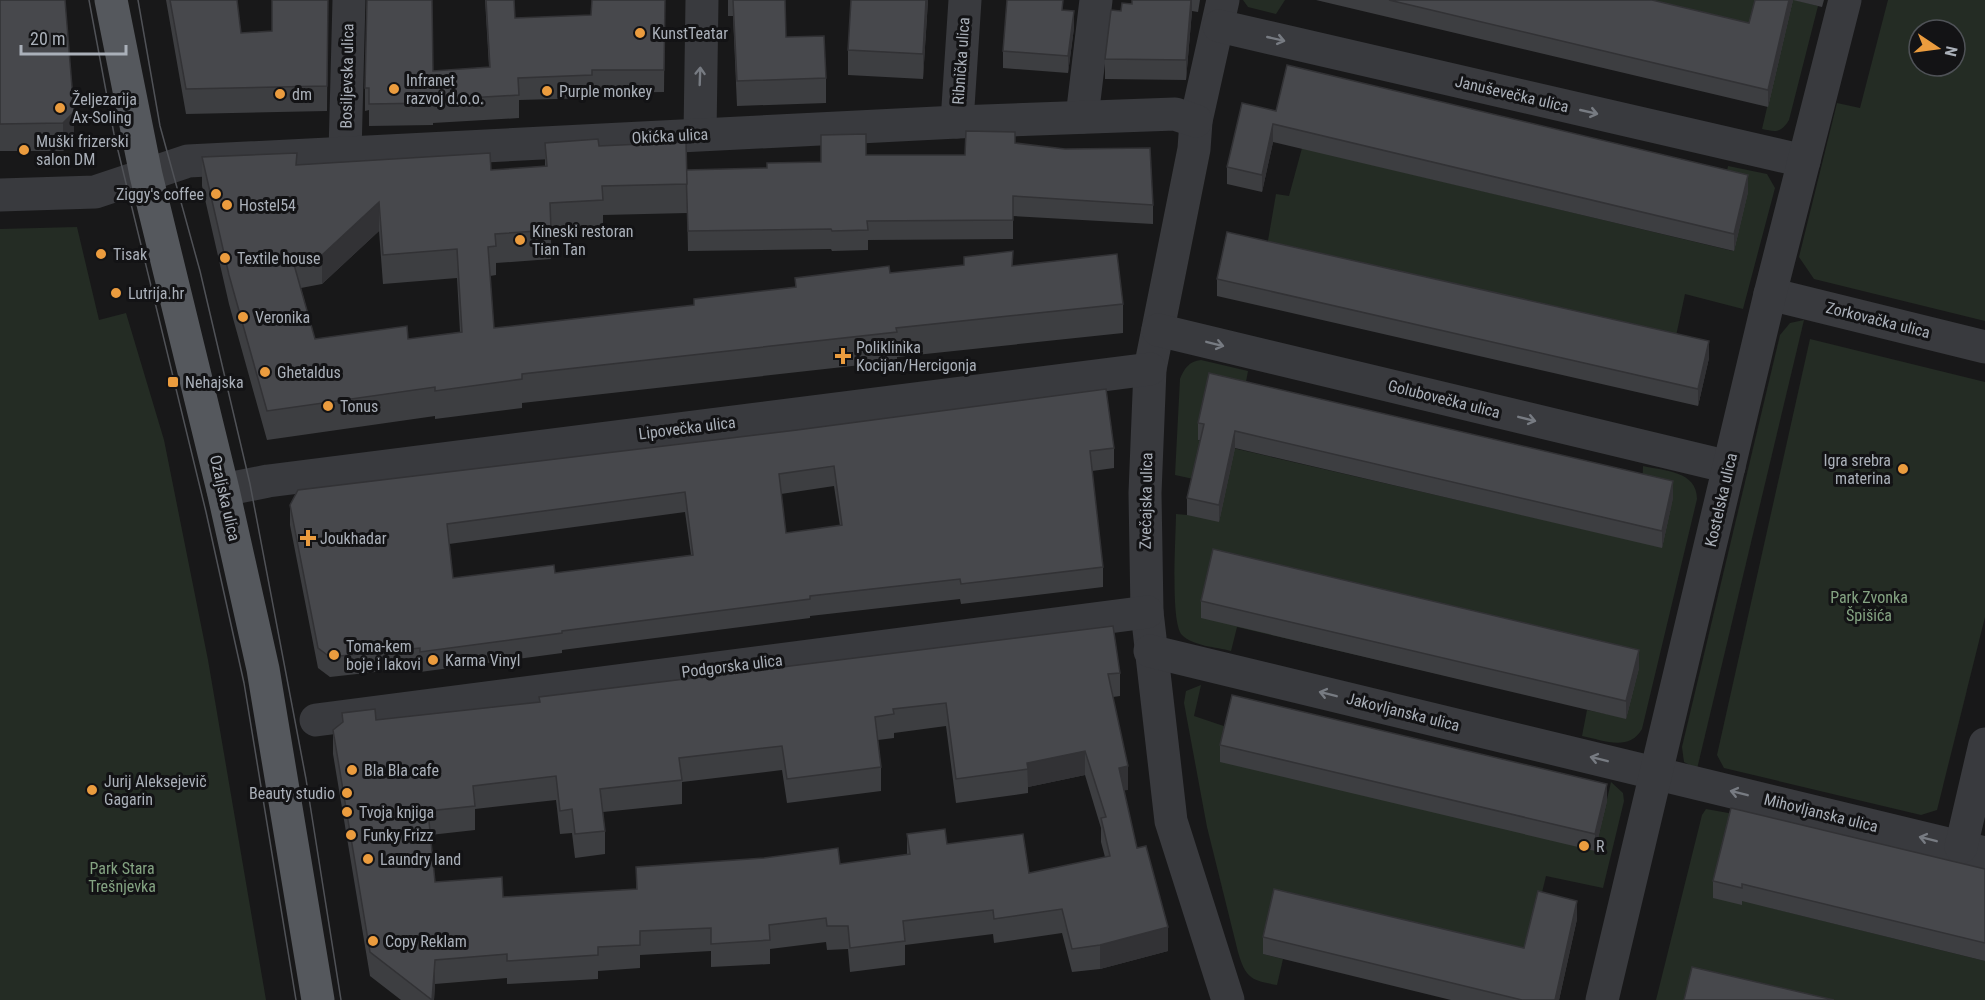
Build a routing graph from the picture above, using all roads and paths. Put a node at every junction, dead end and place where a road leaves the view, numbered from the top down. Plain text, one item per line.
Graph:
1 (111, 0) edge
2 (349, 0) edge
3 (702, 0) edge
4 (965, 0) edge
5 (1096, 0) edge
6 (1845, 0) edge
7 (1221, 13) edge
8 (1082, 117) junction
9 (1196, 121) junction
10 (957, 122) junction
11 (700, 134) junction
12 (345, 153) junction
13 (1804, 161) junction
14 (146, 176) junction
15 (0, 195) edge
16 (1770, 294) junction
17 (1158, 330) junction
18 (1985, 347) edge
19 (1150, 369) junction
20 (1729, 467) junction
21 (223, 490) junction
22 (1147, 612) junction
23 (1150, 651) junction
24 (316, 720) dead end
25 (1985, 744) edge
26 (1656, 773) junction
27 (1973, 850) edge
28 (318, 1000) edge
29 (1228, 1000) edge
30 (1602, 1000) edge

1 - 14 main road, Ozaljska ulica
2 - 12 street, Bosiljevska ulica
11 -> 3 street
4 - 10 street, Ribnička ulica
5 - 8 street
6 - 13 street, Kostelska ulica
7 - 9 street, Zvečajska ulica
7 -> 13 street, Januševečka ulica
8 - 9 street, Okićka ulica
8 - 10 street, Okićka ulica
9 - 17 street, Zvečajska ulica
10 - 11 street, Okićka ulica
11 - 12 street, Okićka ulica
12 - 14 street, Okićka ulica
13 - 16 street, Kostelska ulica
14 - 15 street, Okićka ulica
14 - 21 main road, Ozaljska ulica
16 - 18 street, Zorkovačka ulica
16 - 20 street, Kostelska ulica
17 - 19 street, Zvečajska ulica
17 -> 20 street, Golubovečka ulica
19 - 21 street, Lipovečka ulica
19 - 22 street, Zvečajska ulica
20 - 26 street, Kostelska ulica
21 - 28 main road, Ozaljska ulica
22 - 23 street, Zvečajska ulica
22 - 24 street, Podgorska ulica
26 -> 23 street, Jakovljanska ulica
23 - 29 street, Zvečajska ulica
25 - 27 street
27 -> 26 street, Mihovljanska ulica
26 - 30 street, Kostelska ulica

